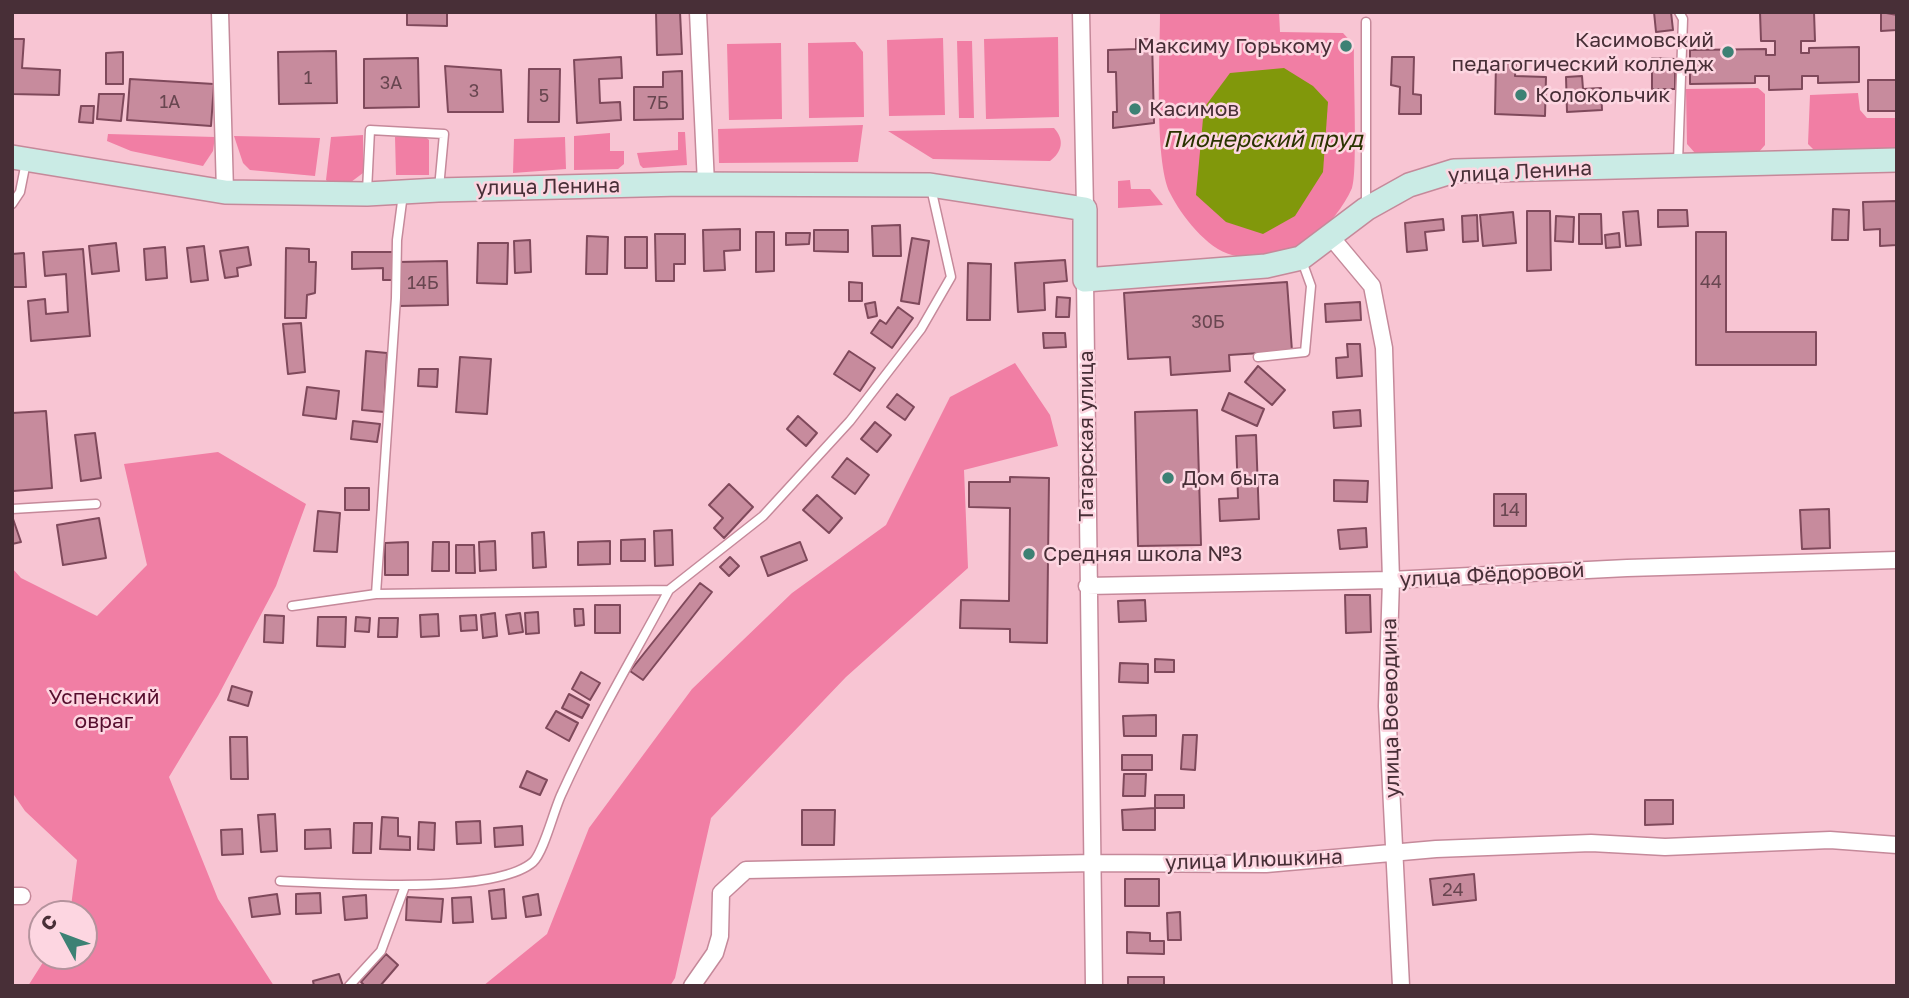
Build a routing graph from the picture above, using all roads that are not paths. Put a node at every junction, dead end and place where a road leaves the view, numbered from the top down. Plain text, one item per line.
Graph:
1 (220, 12) edge
2 (698, 12) edge
3 (1082, 12) edge
4 (1679, 12) edge
5 (1366, 22) dead end
6 (20, 158) edge
7 (1897, 160) edge
8 (1678, 165) junction
9 (706, 184) junction
10 (930, 185) junction
11 (438, 190) junction
12 (404, 191) junction
13 (225, 192) junction
14 (367, 194) junction
15 (12, 204) edge
16 (1085, 209) junction
17 (1366, 209) junction
18 (1331, 237) junction
19 (1301, 258) junction
20 (1085, 280) junction
21 (1258, 357) dead end
22 (96, 504) dead end
23 (12, 509) edge
24 (1897, 560) edge
25 (1391, 580) junction
26 (1087, 586) junction
27 (669, 590) junction
28 (376, 594) junction
29 (292, 606) dead end
30 (1897, 845) edge
31 (1395, 853) junction
32 (1094, 863) junction
33 (280, 881) dead end
34 (405, 886) junction
35 (349, 986) edge
36 (692, 986) edge
37 (1094, 986) edge
38 (1401, 986) edge

1 - 13 street
2 - 9 street
3 - 16 street, Татарская улица
4 - 8 lane
5 - 17 lane
6 - 13 street, улица Ленина
6 - 15 lane
7 - 8 street, улица Ленина
8 - 17 street, улица Ленина
9 - 10 street, улица Ленина
9 - 11 street, улица Ленина
10 - 16 street, улица Ленина
10 - 27 lane
11 - 12 street, улица Ленина
11 - 14 lane
12 - 14 street, улица Ленина
12 - 28 lane
13 - 14 street, улица Ленина
16 - 20 street, Татарская улица
17 - 18 street, улица Ленина
18 - 19 street, улица Ленина
18 - 25 street, улица Воеводина
19 - 20 street, улица Ленина
19 - 21 lane
20 - 26 street, Татарская улица
22 - 23 lane
24 - 25 street, улица Фёдоровой
25 - 26 street, улица Фёдоровой
25 - 31 street, улица Воеводина
26 - 32 street, Татарская улица
27 - 28 lane
27 - 34 lane
28 - 29 lane
30 - 31 street, улица Илюшкина
31 - 32 street, улица Илюшкина
31 - 38 street, улица Воеводина
32 - 36 street, улица Илюшкина
32 - 37 street, Татарская улица
33 - 34 lane
34 - 35 lane

